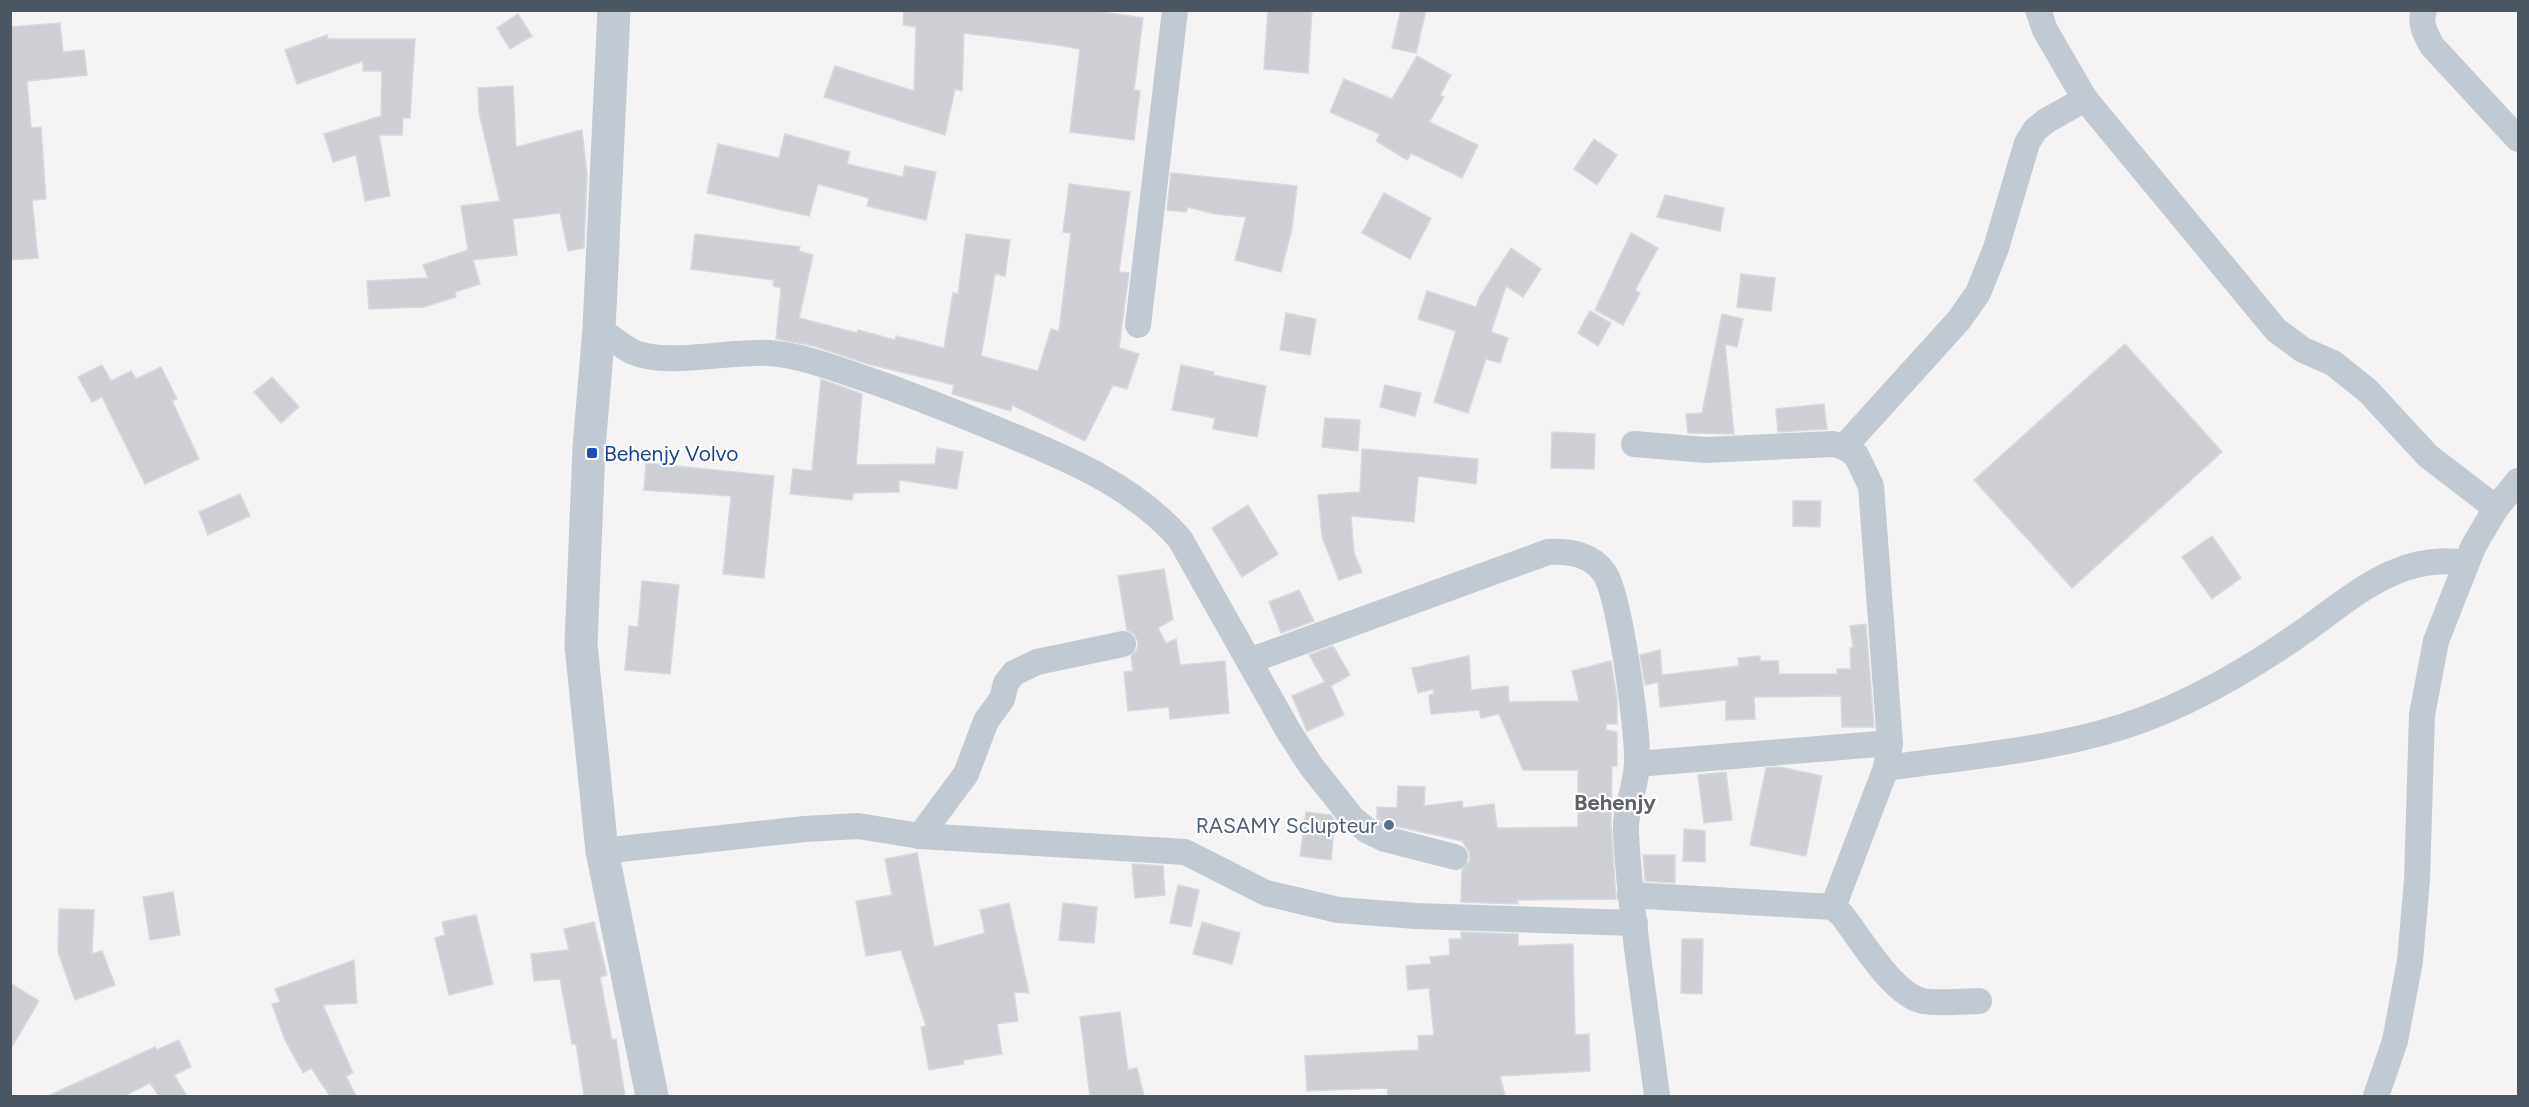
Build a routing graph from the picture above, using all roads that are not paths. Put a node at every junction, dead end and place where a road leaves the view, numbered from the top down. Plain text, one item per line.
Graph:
1 (1175, 10) edge
2 (2038, 10) edge
3 (2424, 10) edge
4 (611, 16) edge
5 (2085, 99) junction
6 (2518, 139) edge
7 (1138, 325) dead end
8 (599, 329) junction
9 (1634, 444) dead end
10 (1844, 447) junction
11 (2518, 482) edge
12 (2496, 507) junction
13 (2465, 563) junction
14 (1123, 644) dead end
15 (1249, 662) junction
16 (1890, 743) junction
17 (1637, 764) junction
18 (1886, 768) junction
19 (920, 836) junction
20 (602, 852) junction
21 (1455, 857) dead end
22 (1630, 895) junction
23 (1833, 907) junction
24 (1635, 923) junction
25 (1979, 1001) dead end
26 (651, 1096) edge
27 (1657, 1096) edge
28 (2376, 1096) edge

1 - 7 street
2 - 5 street
3 - 6 street
4 - 8 street
5 - 10 street
5 - 12 street
8 - 15 street
8 - 20 street
9 - 10 street
10 - 16 street
11 - 12 street
12 - 13 street
13 - 18 street
13 - 28 street
14 - 19 street
15 - 17 street
15 - 21 street
16 - 17 street
16 - 18 street
17 - 22 street
18 - 23 street
19 - 20 street
19 - 24 street
20 - 26 street
22 - 23 street
22 - 24 street
23 - 25 street
24 - 27 street

